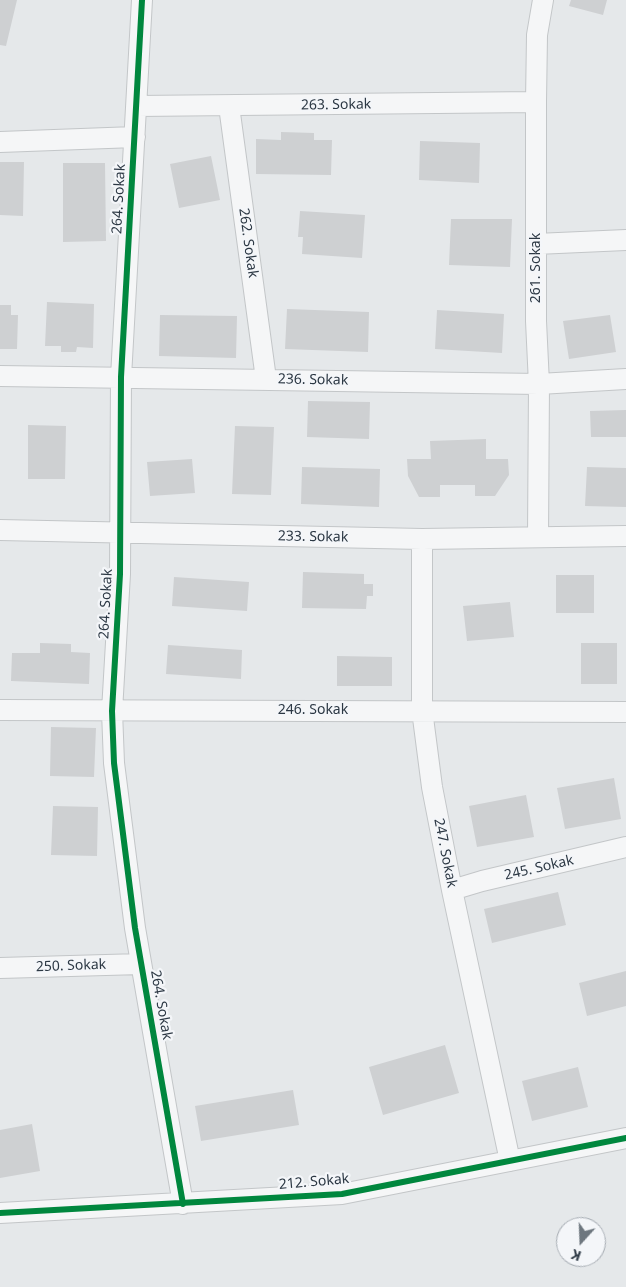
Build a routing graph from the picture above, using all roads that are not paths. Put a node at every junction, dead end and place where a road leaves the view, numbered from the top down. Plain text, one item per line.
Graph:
1 (142, 0) edge
2 (542, 0) edge
3 (536, 102) junction
4 (137, 106) junction
5 (229, 106) junction
6 (135, 138) junction
7 (0, 142) edge
8 (626, 240) edge
9 (536, 244) junction
10 (0, 376) edge
11 (121, 377) junction
12 (266, 379) junction
13 (626, 379) edge
14 (539, 384) junction
15 (0, 530) edge
16 (120, 534) junction
17 (626, 536) edge
18 (538, 537) junction
19 (422, 539) junction
20 (0, 710) edge
21 (422, 710) junction
22 (112, 711) junction
23 (626, 712) edge
24 (626, 847) edge
25 (452, 890) junction
26 (141, 964) junction
27 (0, 968) edge
28 (626, 1138) edge
29 (510, 1161) junction
30 (183, 1204) junction
31 (0, 1213) edge

1 - 4 street, 264. Sokak
2 - 3 street, 261. Sokak
3 - 5 street, 263. Sokak
3 - 9 street, 261. Sokak
4 - 5 street, 263. Sokak
4 - 6 street, 264. Sokak
5 - 12 street, 262. Sokak
6 - 7 street
6 - 11 street, 264. Sokak
8 - 9 street
9 - 14 street, 261. Sokak
10 - 11 street, 236. Sokak
11 - 12 street, 236. Sokak
11 - 16 street, 264. Sokak
12 - 14 street, 236. Sokak
13 - 14 street, 236. Sokak
14 - 18 street, 261. Sokak
15 - 16 street, 233. Sokak
16 - 19 street, 233. Sokak
16 - 22 street, 264. Sokak
17 - 18 street, 233. Sokak
18 - 19 street, 233. Sokak
19 - 21 street, 247. Sokak
20 - 22 street, 246. Sokak
21 - 22 street, 246. Sokak
21 - 23 street, 246. Sokak
21 - 25 street, 247. Sokak
22 - 26 street, 264. Sokak
24 - 25 street, 245. Sokak
25 - 29 street, 247. Sokak
26 - 27 street, 250. Sokak
26 - 30 street, 264. Sokak
28 - 29 street, 212. Sokak
29 - 30 street, 212. Sokak
30 - 31 street, 212. Sokak

